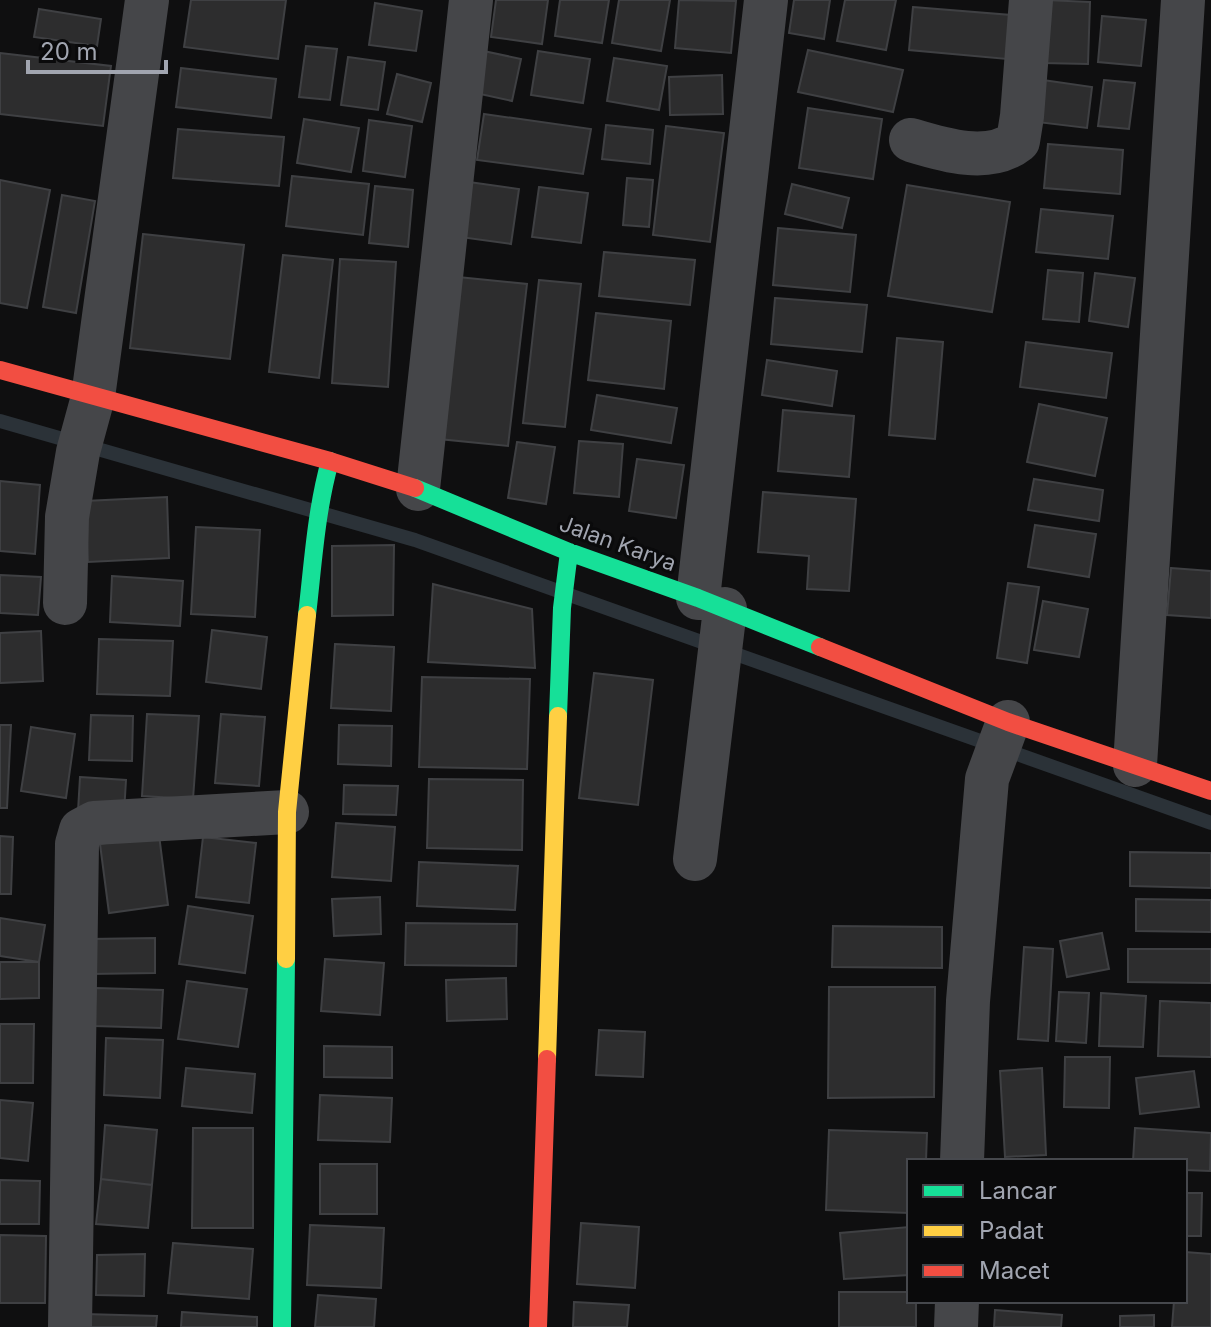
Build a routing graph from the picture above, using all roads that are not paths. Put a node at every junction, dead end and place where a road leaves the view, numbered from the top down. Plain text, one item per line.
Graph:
1 (147, 0) edge
2 (471, 0) edge
3 (766, 0) edge
4 (1031, 0) edge
5 (1183, 0) edge
6 (911, 140) dead end
7 (0, 370) edge
8 (85, 427) junction
9 (330, 461) junction
10 (418, 489) junction
11 (568, 561) junction
12 (65, 603) dead end
13 (711, 603) junction
14 (1006, 730) junction
15 (1135, 765) junction
16 (1211, 791) edge
17 (287, 812) junction
18 (695, 859) dead end
19 (962, 1159) edge
20 (957, 1303) edge
21 (70, 1327) edge
22 (282, 1327) edge
23 (538, 1327) edge
24 (956, 1327) edge

1 - 8 street
2 - 10 street
3 - 13 street
4 - 6 street
5 - 15 street
7 - 8 street, Jalan Karya
8 - 9 street, Jalan Karya
8 - 12 street
9 - 10 street, Jalan Karya
9 - 17 street
10 - 11 street, Jalan Karya
11 - 13 street, Jalan Karya
11 - 23 street
13 - 14 street, Jalan Karya
13 - 18 street
14 - 15 street, Jalan Karya
14 - 19 street
15 - 16 street, Jalan Karya
17 - 21 street
17 - 22 street
20 - 24 street

